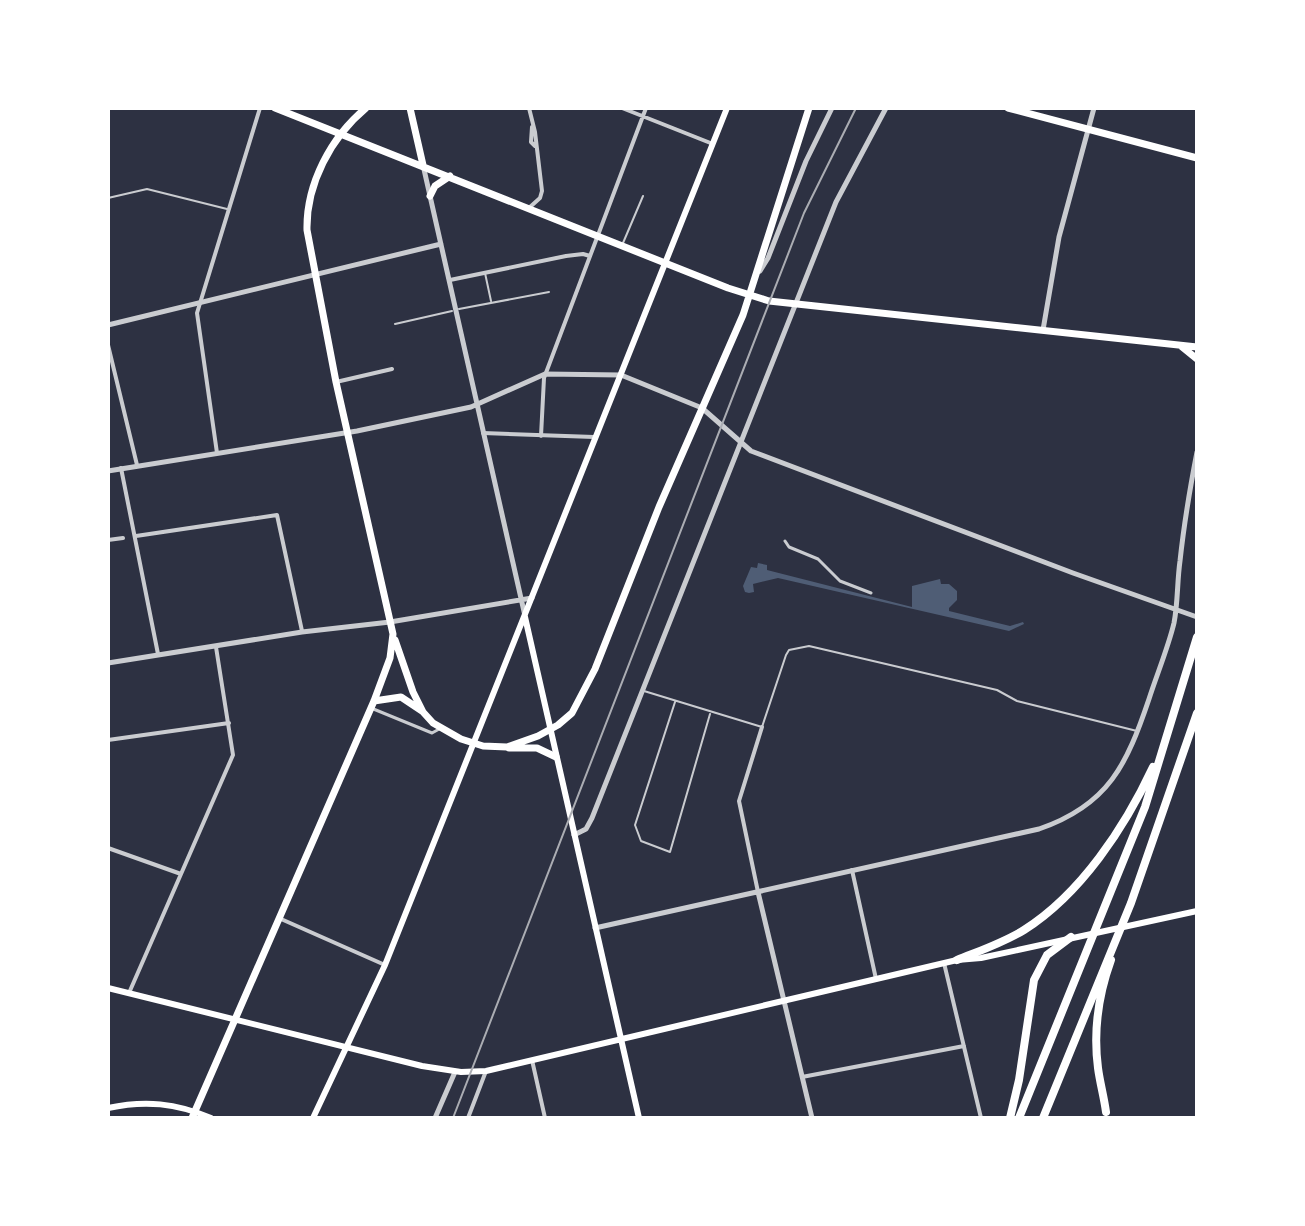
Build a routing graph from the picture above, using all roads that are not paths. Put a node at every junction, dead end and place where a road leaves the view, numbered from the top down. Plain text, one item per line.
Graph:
1 (260, 108) edge
2 (275, 108) edge
3 (366, 108) edge
4 (410, 108) edge
5 (529, 108) edge
6 (622, 108) edge
7 (646, 108) edge
8 (727, 108) edge
9 (809, 108) edge
10 (832, 108) edge
11 (886, 108) edge
12 (1008, 108) edge
13 (1094, 108) edge
14 (643, 117) junction
15 (1088, 129) junction
16 (342, 133) junction
17 (713, 144) junction
18 (1197, 158) edge
19 (423, 165) junction
20 (450, 176) junction
21 (430, 196) junction
22 (643, 196) dead end
23 (108, 198) edge
24 (530, 207) junction
25 (228, 210) junction
26 (598, 234) junction
27 (441, 244) junction
28 (623, 244) junction
29 (590, 256) junction
30 (665, 261) junction
31 (485, 273) junction
32 (314, 274) junction
33 (757, 276) junction
34 (450, 280) junction
35 (549, 292) dead end
36 (750, 295) junction
37 (199, 302) junction
38 (491, 303) junction
39 (794, 304) junction
40 (456, 310) junction
41 (395, 324) dead end
42 (108, 325) edge
43 (1043, 330) junction
44 (108, 345) edge
45 (1179, 345) junction
46 (1197, 347) edge
47 (1197, 359) edge
48 (392, 369) dead end
49 (545, 374) junction
50 (621, 375) junction
51 (336, 382) junction
52 (477, 404) junction
53 (702, 408) junction
54 (347, 433) junction
55 (483, 433) junction
56 (541, 436) junction
57 (597, 437) junction
58 (740, 443) junction
59 (1197, 452) edge
60 (217, 453) junction
61 (137, 465) junction
62 (121, 468) junction
63 (108, 471) edge
64 (136, 536) junction
65 (123, 538) dead end
66 (108, 540) edge
67 (785, 541) dead end
68 (871, 593) dead end
69 (533, 598) junction
70 (521, 600) junction
71 (1176, 610) junction
72 (525, 617) junction
73 (1197, 617) edge
74 (390, 622) junction
75 (302, 632) junction
76 (393, 634) junction
77 (1197, 637) edge
78 (216, 647) junction
79 (159, 656) junction
80 (108, 663) edge
81 (642, 690) junction
82 (675, 701) junction
83 (373, 704) junction
84 (423, 712) junction
85 (711, 713) junction
86 (1197, 713) edge
87 (229, 723) junction
88 (762, 727) junction
89 (441, 728) junction
90 (550, 729) junction
91 (1138, 731) junction
92 (1169, 734) junction
93 (108, 740) edge
94 (473, 743) junction
95 (507, 747) junction
96 (556, 757) junction
97 (574, 835) junction
98 (108, 848) edge
99 (852, 870) junction
100 (181, 874) junction
101 (758, 892) junction
102 (1131, 903) junction
103 (1197, 911) edge
104 (279, 918) junction
105 (595, 928) junction
106 (1071, 937) junction
107 (957, 960) junction
108 (944, 963) junction
109 (385, 965) junction
110 (876, 979) junction
111 (108, 988) edge
112 (129, 993) junction
113 (783, 1000) junction
114 (234, 1019) junction
115 (620, 1039) junction
116 (346, 1046) junction
117 (964, 1046) junction
118 (532, 1060) junction
119 (486, 1071) junction
120 (455, 1072) junction
121 (802, 1077) junction
122 (108, 1108) edge
123 (193, 1115) edge
124 (1107, 1115) edge
125 (211, 1118) edge
126 (313, 1118) edge
127 (435, 1118) edge
128 (468, 1118) edge
129 (545, 1118) edge
130 (639, 1118) edge
131 (812, 1118) edge
132 (981, 1118) edge
133 (1010, 1118) edge
134 (1019, 1118) edge
135 (1043, 1118) edge

1 - 25 street
2 - 16 main road
3 - 16 main road
4 - 19 main road
5 - 24 street
6 - 14 street
7 - 14 street
8 - 17 main road
9 - 33 main road
10 - 33 street
11 - 39 street
12 - 15 main road
13 - 15 street
14 - 17 street
14 - 26 street
15 - 18 main road
15 - 43 street
16 - 19 main road
16 - 32 main road
17 - 30 main road
19 - 20 main road
19 - 21 street
20 - 21 main road
20 - 24 main road
21 - 27 street
22 - 28 lane
23 - 25 lane
24 - 26 main road
25 - 37 street
26 - 28 main road
26 - 29 street
27 - 32 street
27 - 34 street
28 - 30 main road
29 - 31 street
29 - 49 street
30 - 36 main road
30 - 50 main road
31 - 34 street
31 - 38 lane
32 - 37 street
32 - 51 main road
33 - 36 main road
34 - 40 street
35 - 38 lane
36 - 39 main road
36 - 53 main road
37 - 42 street
37 - 60 street
38 - 40 lane
39 - 43 main road
39 - 58 street
40 - 41 lane
40 - 52 street
43 - 45 main road
44 - 61 street
45 - 46 main road
45 - 47 main road
48 - 51 street
49 - 50 street
49 - 52 street
49 - 56 street
50 - 53 street
50 - 57 main road
51 - 54 main road
52 - 54 street
52 - 55 street
53 - 58 street
53 - 90 main road
54 - 60 street
54 - 74 main road
55 - 56 street
55 - 70 street
56 - 57 street
57 - 69 main road
58 - 71 street
58 - 81 street
59 - 71 street
60 - 61 street
61 - 62 street
62 - 63 street
62 - 64 street
64 - 75 street
64 - 79 street
65 - 66 street
67 - 68 street
69 - 70 street
69 - 72 main road
70 - 72 street
70 - 74 street
71 - 73 street
71 - 91 street
72 - 90 main road
72 - 94 main road
74 - 75 street
74 - 76 main road
75 - 78 street
76 - 83 main road
76 - 84 main road
77 - 92 highway
78 - 79 street
78 - 87 street
79 - 80 street
81 - 82 lane
81 - 97 street
82 - 85 lane
82 - 85 lane
83 - 84 main road
83 - 89 street
83 - 104 main road
84 - 89 main road
85 - 88 lane
86 - 102 highway
87 - 93 street
87 - 100 street
88 - 91 lane
88 - 101 street
89 - 94 main road
90 - 95 main road
90 - 96 main road
91 - 99 street
92 - 107 highway
92 - 134 highway
94 - 95 main road
94 - 109 main road
95 - 96 main road
96 - 97 main road
97 - 105 main road
98 - 100 street
99 - 101 street
99 - 110 street
100 - 112 street
101 - 105 street
101 - 113 street
102 - 124 highway
102 - 135 highway
103 - 106 main road
104 - 109 street
104 - 114 main road
105 - 115 main road
106 - 107 main road
106 - 133 highway
107 - 108 main road
108 - 110 main road
108 - 117 street
109 - 116 main road
110 - 113 main road
111 - 112 main road
112 - 114 main road
113 - 115 main road
113 - 121 street
114 - 116 main road
114 - 123 main road
115 - 118 main road
115 - 130 main road
116 - 120 main road
116 - 126 main road
117 - 121 street
117 - 132 street
118 - 119 main road
118 - 129 street
119 - 120 main road
119 - 128 street
120 - 127 street
121 - 131 street
122 - 123 main road
123 - 125 main road

